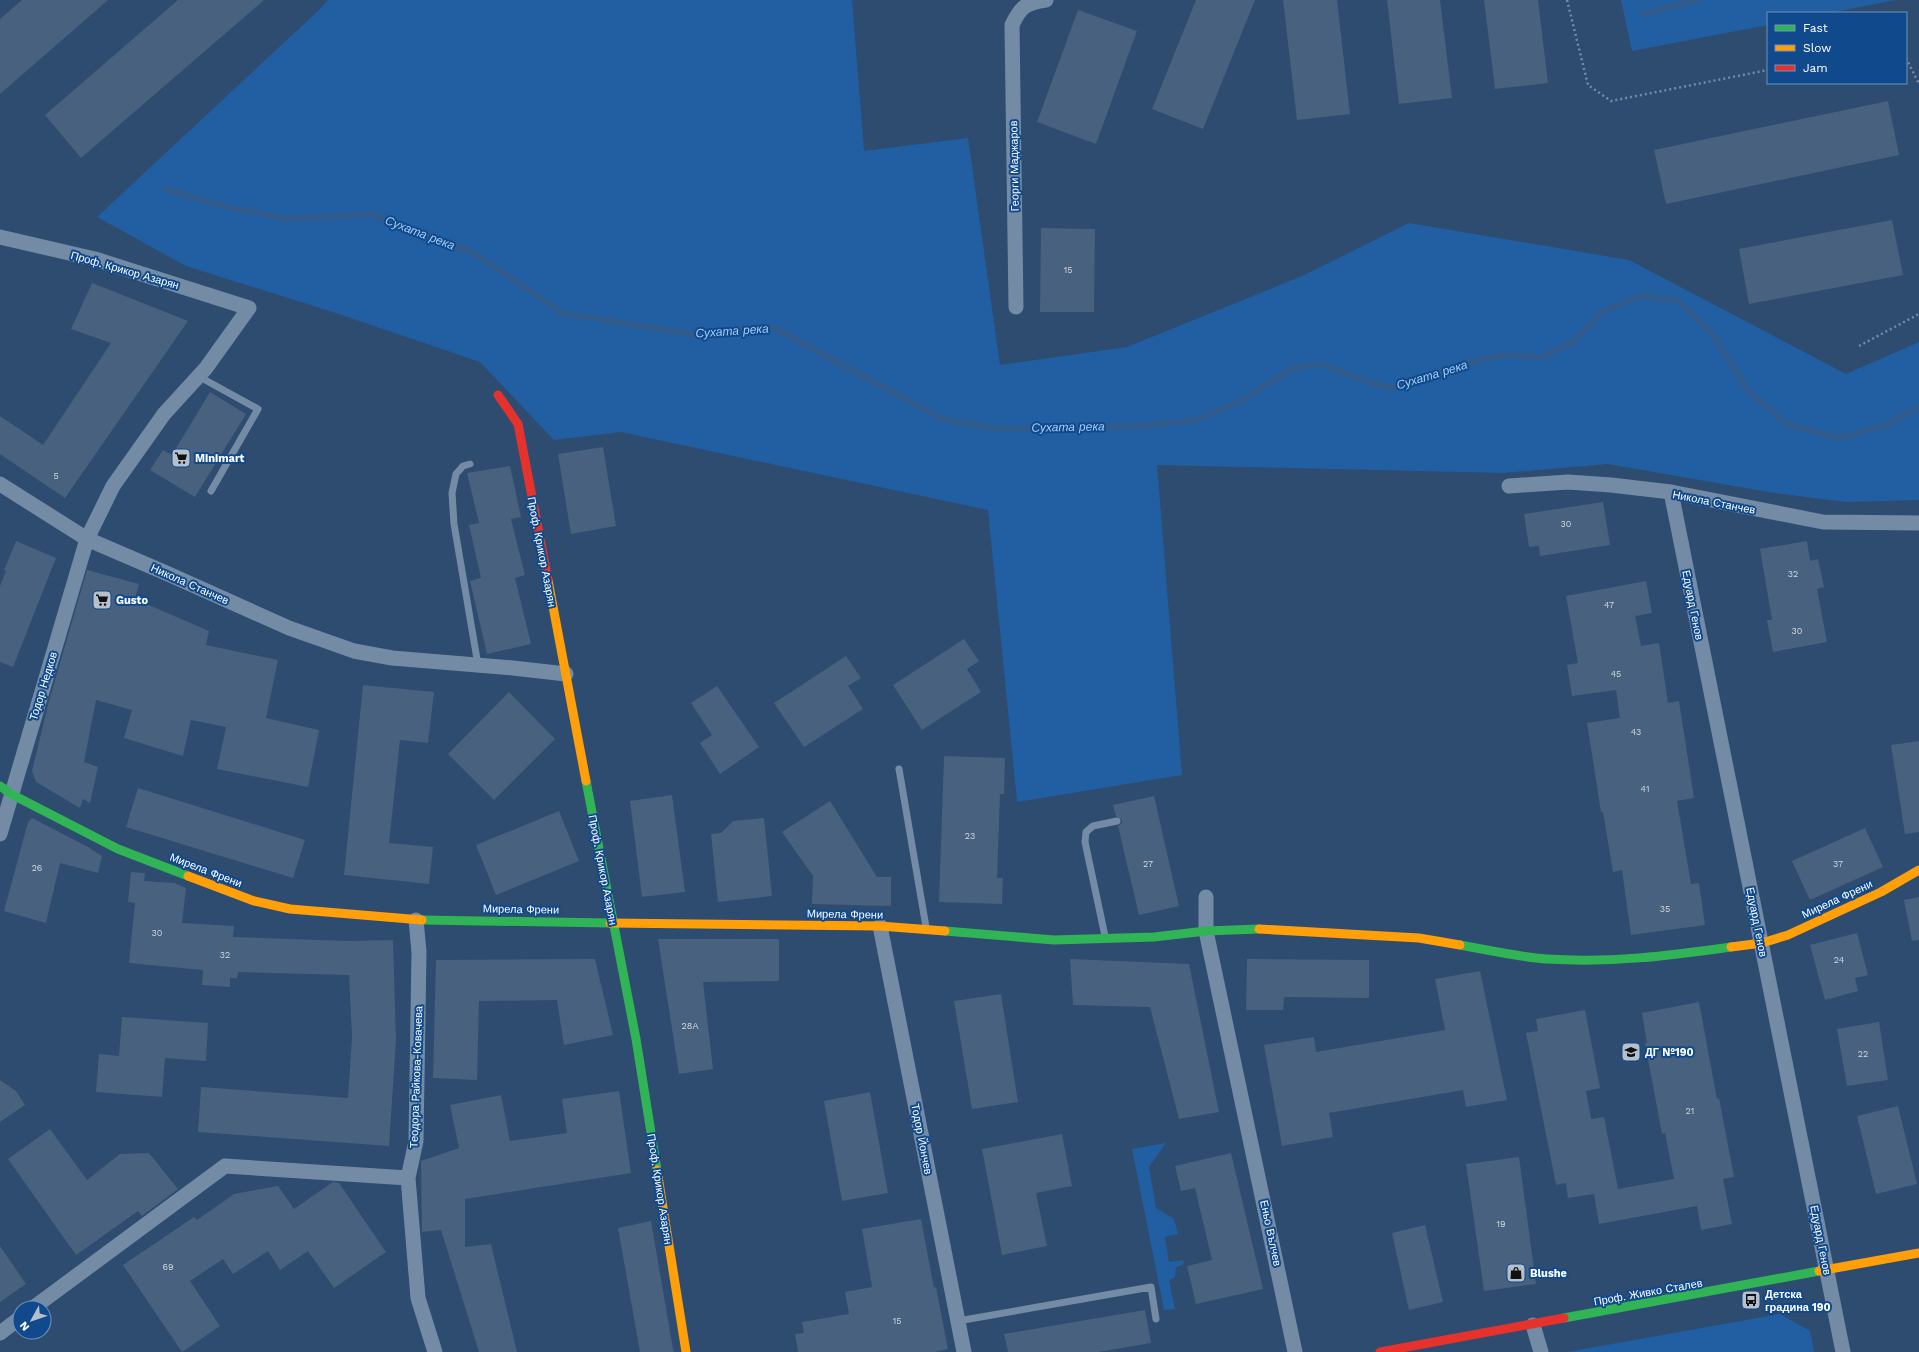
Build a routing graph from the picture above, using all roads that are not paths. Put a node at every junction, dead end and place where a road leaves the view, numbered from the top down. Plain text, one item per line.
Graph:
1 (1046, 0) edge
2 (1029, 1) edge
3 (0, 237) edge
4 (1016, 307) dead end
5 (249, 308) joint
6 (198, 376) junction
7 (498, 395) dead end
8 (470, 464) dead end
9 (0, 484) edge
10 (1509, 486) dead end
11 (211, 491) dead end
12 (1671, 492) junction
13 (1919, 523) edge
14 (87, 539) junction
15 (478, 665) junction
16 (566, 674) junction
17 (899, 769) dead end
18 (5, 790) edge
19 (1117, 821) dead end
20 (0, 834) edge
21 (1919, 870) edge
22 (1206, 897) dead end
23 (416, 920) junction
24 (613, 922) junction
25 (880, 926) junction
26 (927, 930) junction
27 (1206, 931) junction
28 (1106, 938) junction
29 (1762, 943) junction
30 (408, 1178) junction
31 (1919, 1253) edge
32 (1828, 1271) junction
33 (44, 1300) edge
34 (1156, 1319) dead end
35 (958, 1321) junction
36 (12, 1324) edge
37 (1533, 1325) junction
38 (0, 1333) edge
39 (435, 1352) edge
40 (686, 1352) edge
41 (964, 1352) edge
42 (1296, 1352) edge
43 (1380, 1352) edge
44 (1541, 1352) edge
45 (1843, 1352) edge

1 - 2 street
2 - 4 street, Георги Маджаров
3 - 5 street, Проф. Крикор Азарян
5 - 6 street, Тодор Недков
6 - 11 lane
6 - 14 street, Тодор Недков
7 - 16 street, Проф. Крикор Азарян
8 - 15 lane
9 - 14 street, Никола Станчев
10 - 12 street, Никола Станчев
12 - 13 street, Никола Станчев
12 - 29 street, Едуард Генов
14 - 15 street, Никола Станчев
14 - 18 street, Тодор Недков
15 - 16 street, Никола Станчев
16 - 24 street, Проф. Крикор Азарян
17 - 26 lane
18 - 20 street, Тодор Недков
18 - 23 street, Мирела Френи
19 - 28 lane
21 - 29 street, Мирела Френи
22 - 27 street, Еньо Вълчев
23 - 24 street, Мирела Френи
23 - 30 street, Теодора Райкова-Ковачева
24 - 25 street, Мирела Френи
24 - 40 street, Проф. Крикор Азарян
25 - 26 street, Мирела Френи
25 - 35 street, Тодор Йончев
26 - 28 street, Мирела Френи
27 - 28 street, Мирела Френи
27 - 29 street, Мирела Френи
27 - 42 street, Еньо Вълчев
29 - 32 street, Едуард Генов
30 - 33 street
30 - 39 street, Теодора Райкова-Ковачева
31 - 32 street, Проф. Живко Сталев
32 - 37 street, Проф. Живко Сталев
32 - 45 street, Едуард Генов
34 - 35 lane
35 - 41 street, Тодор Йончев
36 - 38 street
37 - 43 street, Проф. Живко Сталев
37 - 44 street

